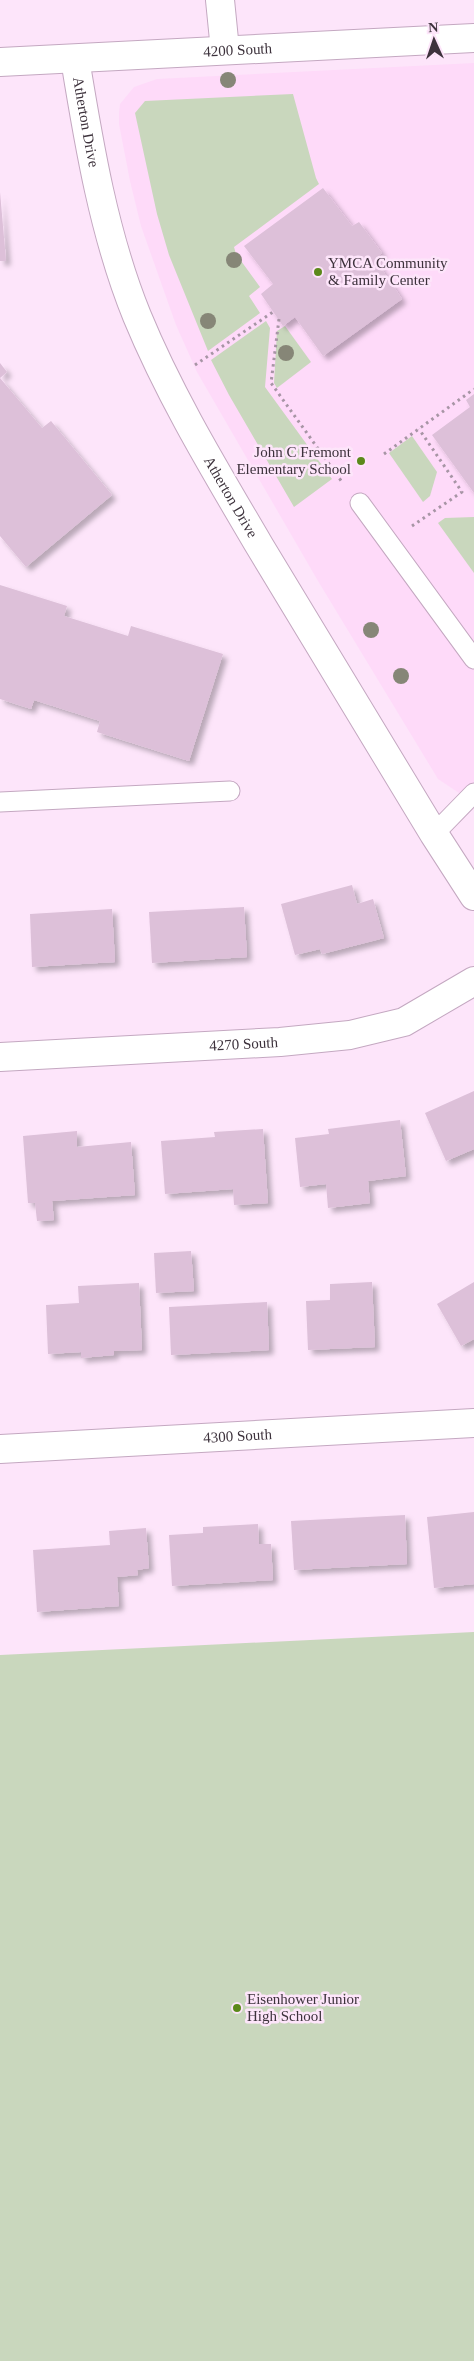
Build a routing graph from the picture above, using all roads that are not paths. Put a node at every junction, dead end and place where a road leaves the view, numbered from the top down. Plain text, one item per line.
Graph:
1 (220, 0) edge
2 (474, 38) edge
3 (225, 50) junction
4 (75, 59) junction
5 (0, 62) edge
6 (360, 503) dead end
7 (474, 660) edge
8 (230, 791) dead end
9 (474, 793) edge
10 (0, 802) edge
11 (434, 834) junction
12 (474, 896) edge
13 (474, 982) edge
14 (0, 1057) edge
15 (474, 1423) edge
16 (0, 1449) edge

1 - 3 street
2 - 3 street, 4200 South
3 - 4 street, 4200 South
4 - 5 street, 4200 South
4 - 11 street, Atherton Drive
6 - 7 lane
8 - 10 lane
9 - 11 lane
11 - 12 street, Atherton Drive
13 - 14 street, 4270 South
15 - 16 street, 4300 South

